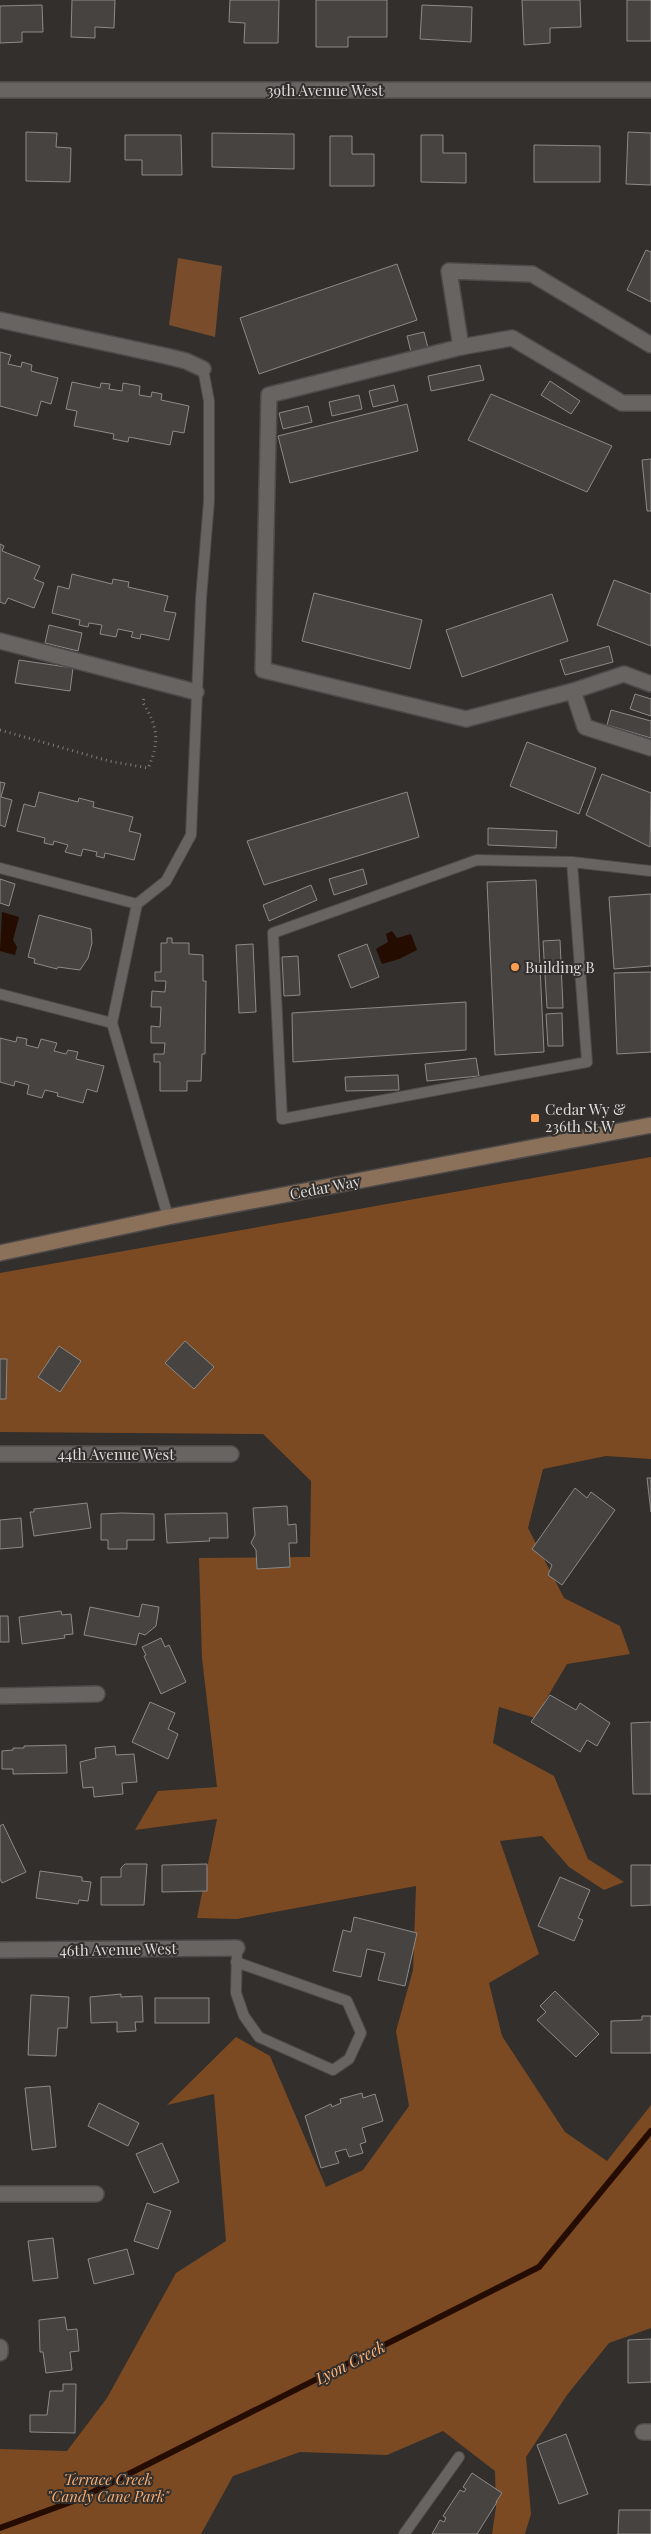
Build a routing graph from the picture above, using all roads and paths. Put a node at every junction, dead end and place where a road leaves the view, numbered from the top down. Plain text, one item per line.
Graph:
1 (0, 90) edge
2 (651, 90) edge
3 (0, 320) edge
4 (651, 345) edge
5 (461, 347) junction
6 (203, 369) joint
7 (651, 403) edge
8 (0, 641) edge
9 (148, 679) junction
10 (651, 684) edge
11 (573, 691) junction
12 (196, 692) junction
13 (0, 730) edge
14 (651, 748) edge
15 (572, 862) junction
16 (0, 868) edge
17 (651, 871) edge
18 (137, 904) junction
19 (0, 994) edge
20 (112, 1022) junction
21 (651, 1125) edge
22 (168, 1217) junction
23 (0, 1252) edge
24 (0, 1454) edge
25 (231, 1454) dead end
26 (97, 1694) dead end
27 (0, 1696) edge
28 (0, 1950) edge
29 (237, 1955) junction
30 (0, 2194) edge
31 (96, 2194) dead end
32 (0, 2347) edge
33 (0, 2353) edge
34 (459, 2457) dead end
35 (404, 2534) edge

1 - 2 street, 39th Avenue West
3 - 6 street
4 - 5 street
5 - 7 street
5 - 11 street
6 - 12 lane
8 - 9 street
9 - 12 street
9 - 13 path
10 - 11 street
11 - 14 street
12 - 18 lane
15 - 15 lane
15 - 17 lane
16 - 18 lane
18 - 20 lane
19 - 20 lane
20 - 22 lane
21 - 22 main road, Cedar Way
22 - 23 main road, Cedar Way
24 - 25 street, 44th Avenue West
26 - 27 street
28 - 29 street, 46th Avenue West
29 - 29 lane
30 - 31 street
32 - 33 street
34 - 35 lane

